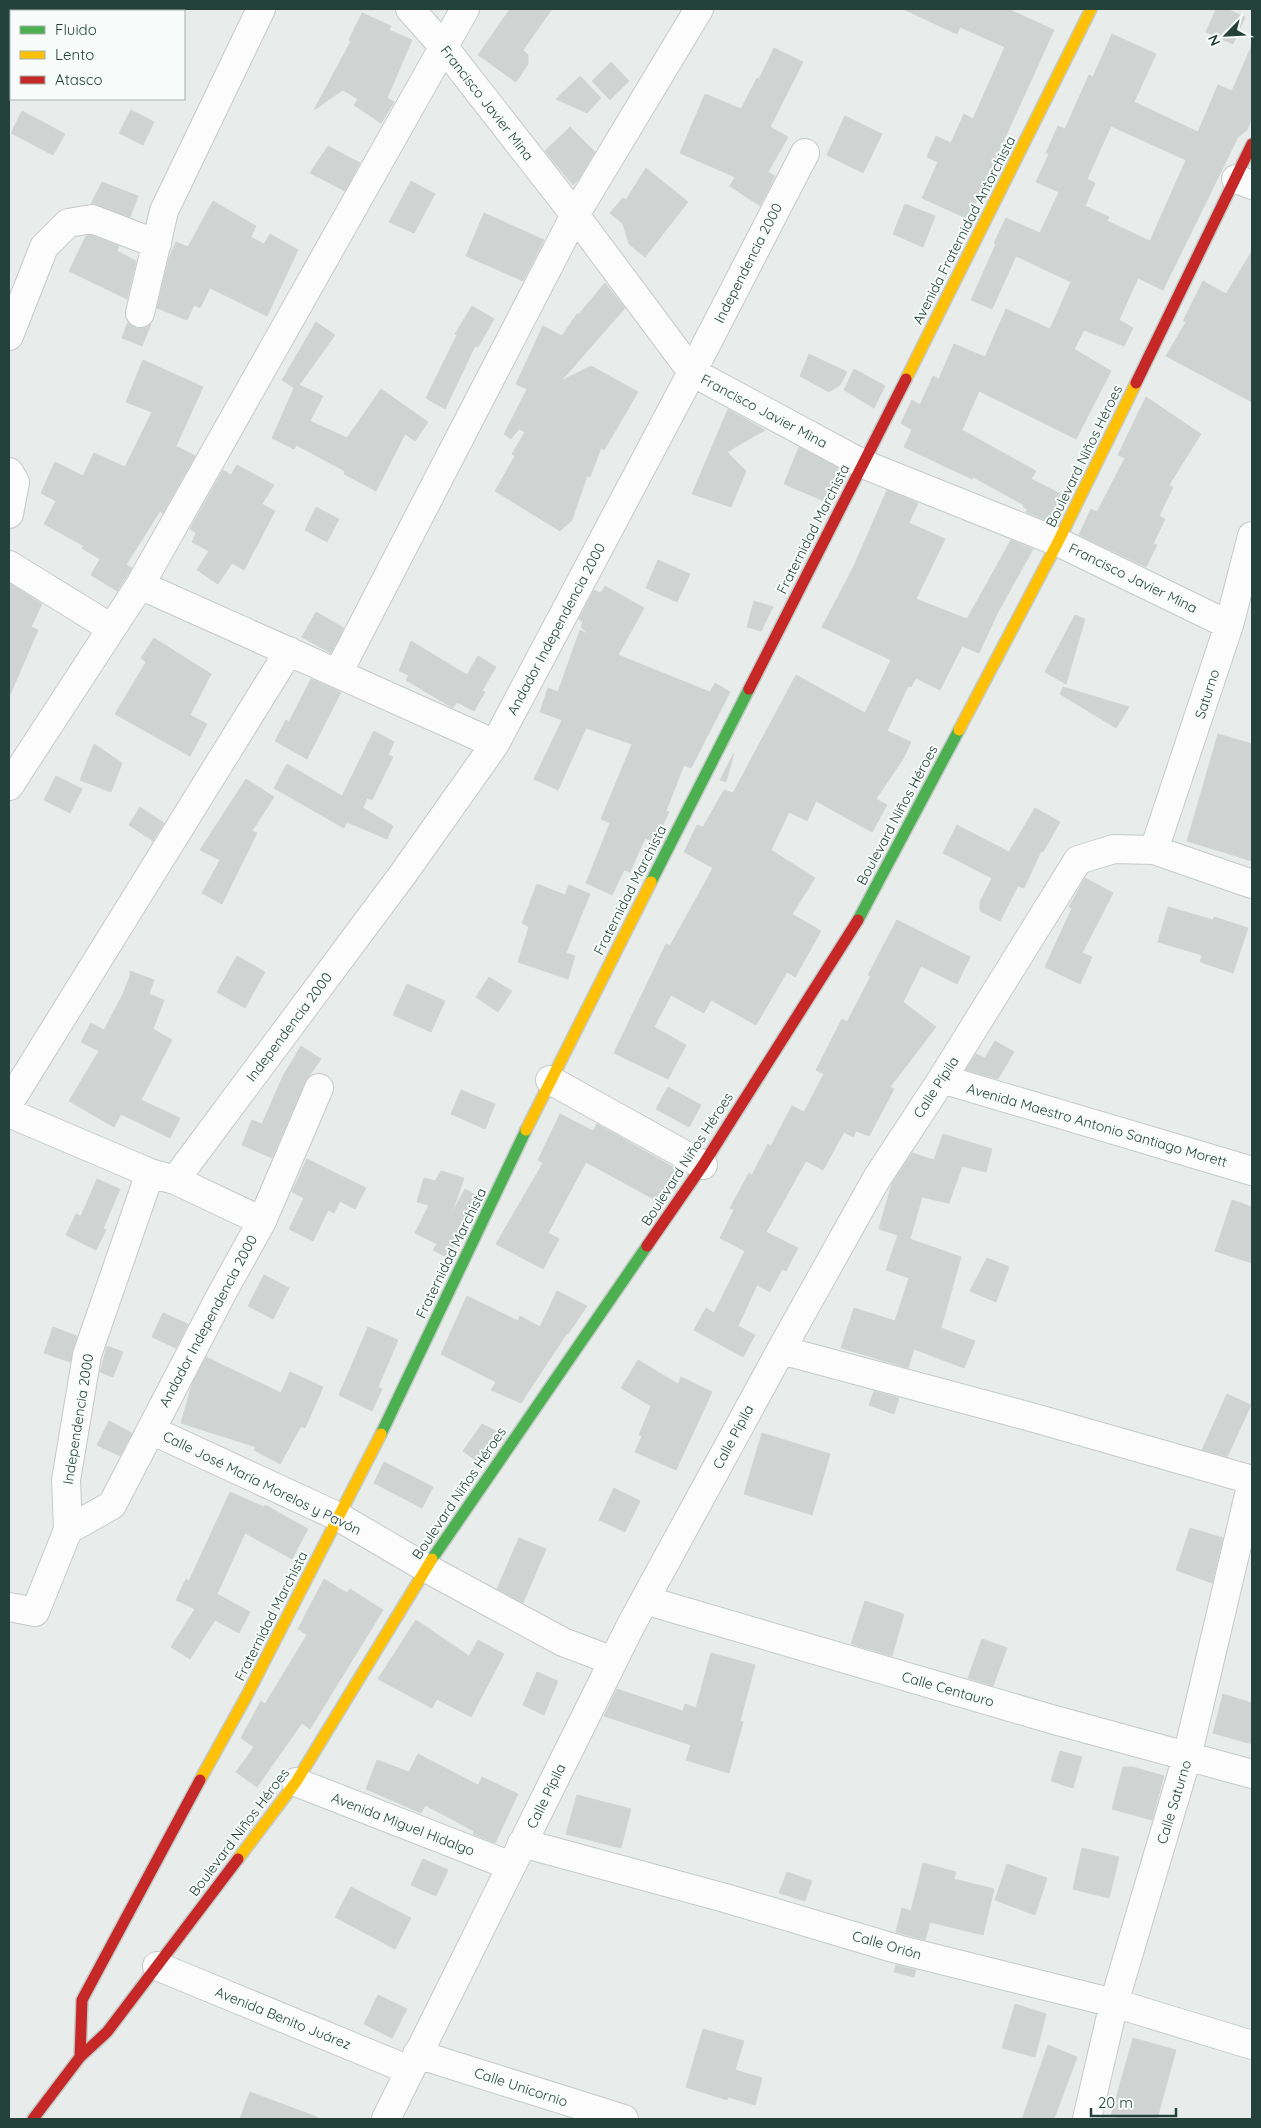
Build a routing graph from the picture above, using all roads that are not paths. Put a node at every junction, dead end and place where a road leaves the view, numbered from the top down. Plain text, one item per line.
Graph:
1 (261, 9) edge
2 (410, 9) edge
3 (466, 9) edge
4 (699, 9) edge
5 (1091, 9) edge
6 (443, 46) junction
7 (1252, 144) edge
8 (805, 153) dead end
9 (1244, 182) edge
10 (576, 215) junction
11 (156, 244) junction
12 (140, 314) dead end
13 (9, 336) edge
14 (692, 372) junction
15 (863, 464) junction
16 (9, 472) edge
17 (9, 514) edge
18 (1252, 536) edge
19 (1058, 542) junction
20 (9, 565) edge
21 (140, 585) junction
22 (1230, 625) junction
23 (111, 628) junction
24 (290, 651) junction
25 (338, 672) junction
26 (495, 744) junction
27 (9, 786) edge
28 (1154, 850) junction
29 (403, 874) joint
30 (1252, 884) edge
31 (942, 1079) junction
32 (550, 1080) junction
33 (319, 1088) dead end
34 (9, 1103) edge
35 (9, 1113) edge
36 (703, 1165) junction
37 (1252, 1171) edge
38 (162, 1176) junction
39 (262, 1221) junction
40 (781, 1350) junction
41 (151, 1430) junction
42 (1252, 1481) edge
43 (339, 1517) junction
44 (68, 1530) junction
45 (426, 1568) junction
46 (645, 1600) junction
47 (9, 1607) edge
48 (613, 1661) junction
49 (1187, 1757) junction
50 (1252, 1774) edge
51 (296, 1782) junction
52 (517, 1854) junction
53 (157, 1966) junction
54 (1114, 2003) junction
55 (1252, 2045) edge
56 (80, 2057) junction
57 (413, 2062) junction
58 (578, 2112) edge
59 (33, 2119) edge
60 (386, 2119) edge
61 (624, 2119) edge
62 (1087, 2119) edge

1 - 11 street
2 - 6 street, Francisco Javier Mina
3 - 6 street
4 - 10 street
5 - 15 street, Avenida Fraternidad Antorchista
6 - 10 street, Francisco Javier Mina
6 - 21 street
7 - 9 street, Boulevard Niños Héroes
8 - 14 street, Independencia 2000
9 - 19 street, Boulevard Niños Héroes
10 - 14 street, Francisco Javier Mina
10 - 25 street
11 - 12 street
11 - 13 street
14 - 15 street, Francisco Javier Mina
14 - 26 street, Andador Independencia 2000
15 - 19 street, Francisco Javier Mina
15 - 32 street, Fraternidad Marchista
16 - 17 street
18 - 22 street, Saturno
19 - 22 street, Francisco Javier Mina
19 - 36 street, Boulevard Niños Héroes
20 - 23 street
21 - 23 street
21 - 24 street
22 - 28 street, Saturno
23 - 27 street
24 - 25 street
24 - 34 street
25 - 26 street
26 - 29 street, Andador Independencia 2000
28 - 30 street
28 - 31 street, Calle Pípila
29 - 38 street, Independencia 2000
31 - 37 street, Avenida Maestro Antonio Santiago Morett
31 - 40 street, Calle Pípila
32 - 36 street
32 - 43 street, Fraternidad Marchista
33 - 39 street, Andador Independencia 2000
35 - 38 street
36 - 45 street, Boulevard Niños Héroes
38 - 39 street
38 - 44 street, Independencia 2000
39 - 41 street, Andador Independencia 2000
40 - 42 street
40 - 46 street, Calle Pípila
41 - 43 street, Calle José María Morelos y Pavón
41 - 44 street, Andador Independencia 2000
42 - 49 street, Calle Saturno
43 - 45 street, Calle José María Morelos y Pavón
43 - 56 street, Fraternidad Marchista
44 - 47 street, Independencia 2000
45 - 48 street, Calle José María Morelos y Pavón
45 - 51 street, Boulevard Niños Héroes
46 - 48 street, Calle Pípila
46 - 49 street, Calle Centauro
48 - 52 street, Calle Pípila
49 - 50 street, Calle Centauro
49 - 54 street, Calle Saturno
51 - 52 street, Avenida Miguel Hidalgo
51 - 53 street, Boulevard Niños Héroes
52 - 54 street, Calle Orión
52 - 57 street, Calle Pípila
53 - 56 street, Boulevard Niños Héroes
53 - 57 street, Avenida Benito Juárez
54 - 55 street, Calle Orión
54 - 62 street, Calle Saturno
56 - 59 street, Boulevard Niños Héroes
57 - 58 street, Calle Unicornio
57 - 60 street, Calle Pípila
58 - 61 street, Calle Unicornio

